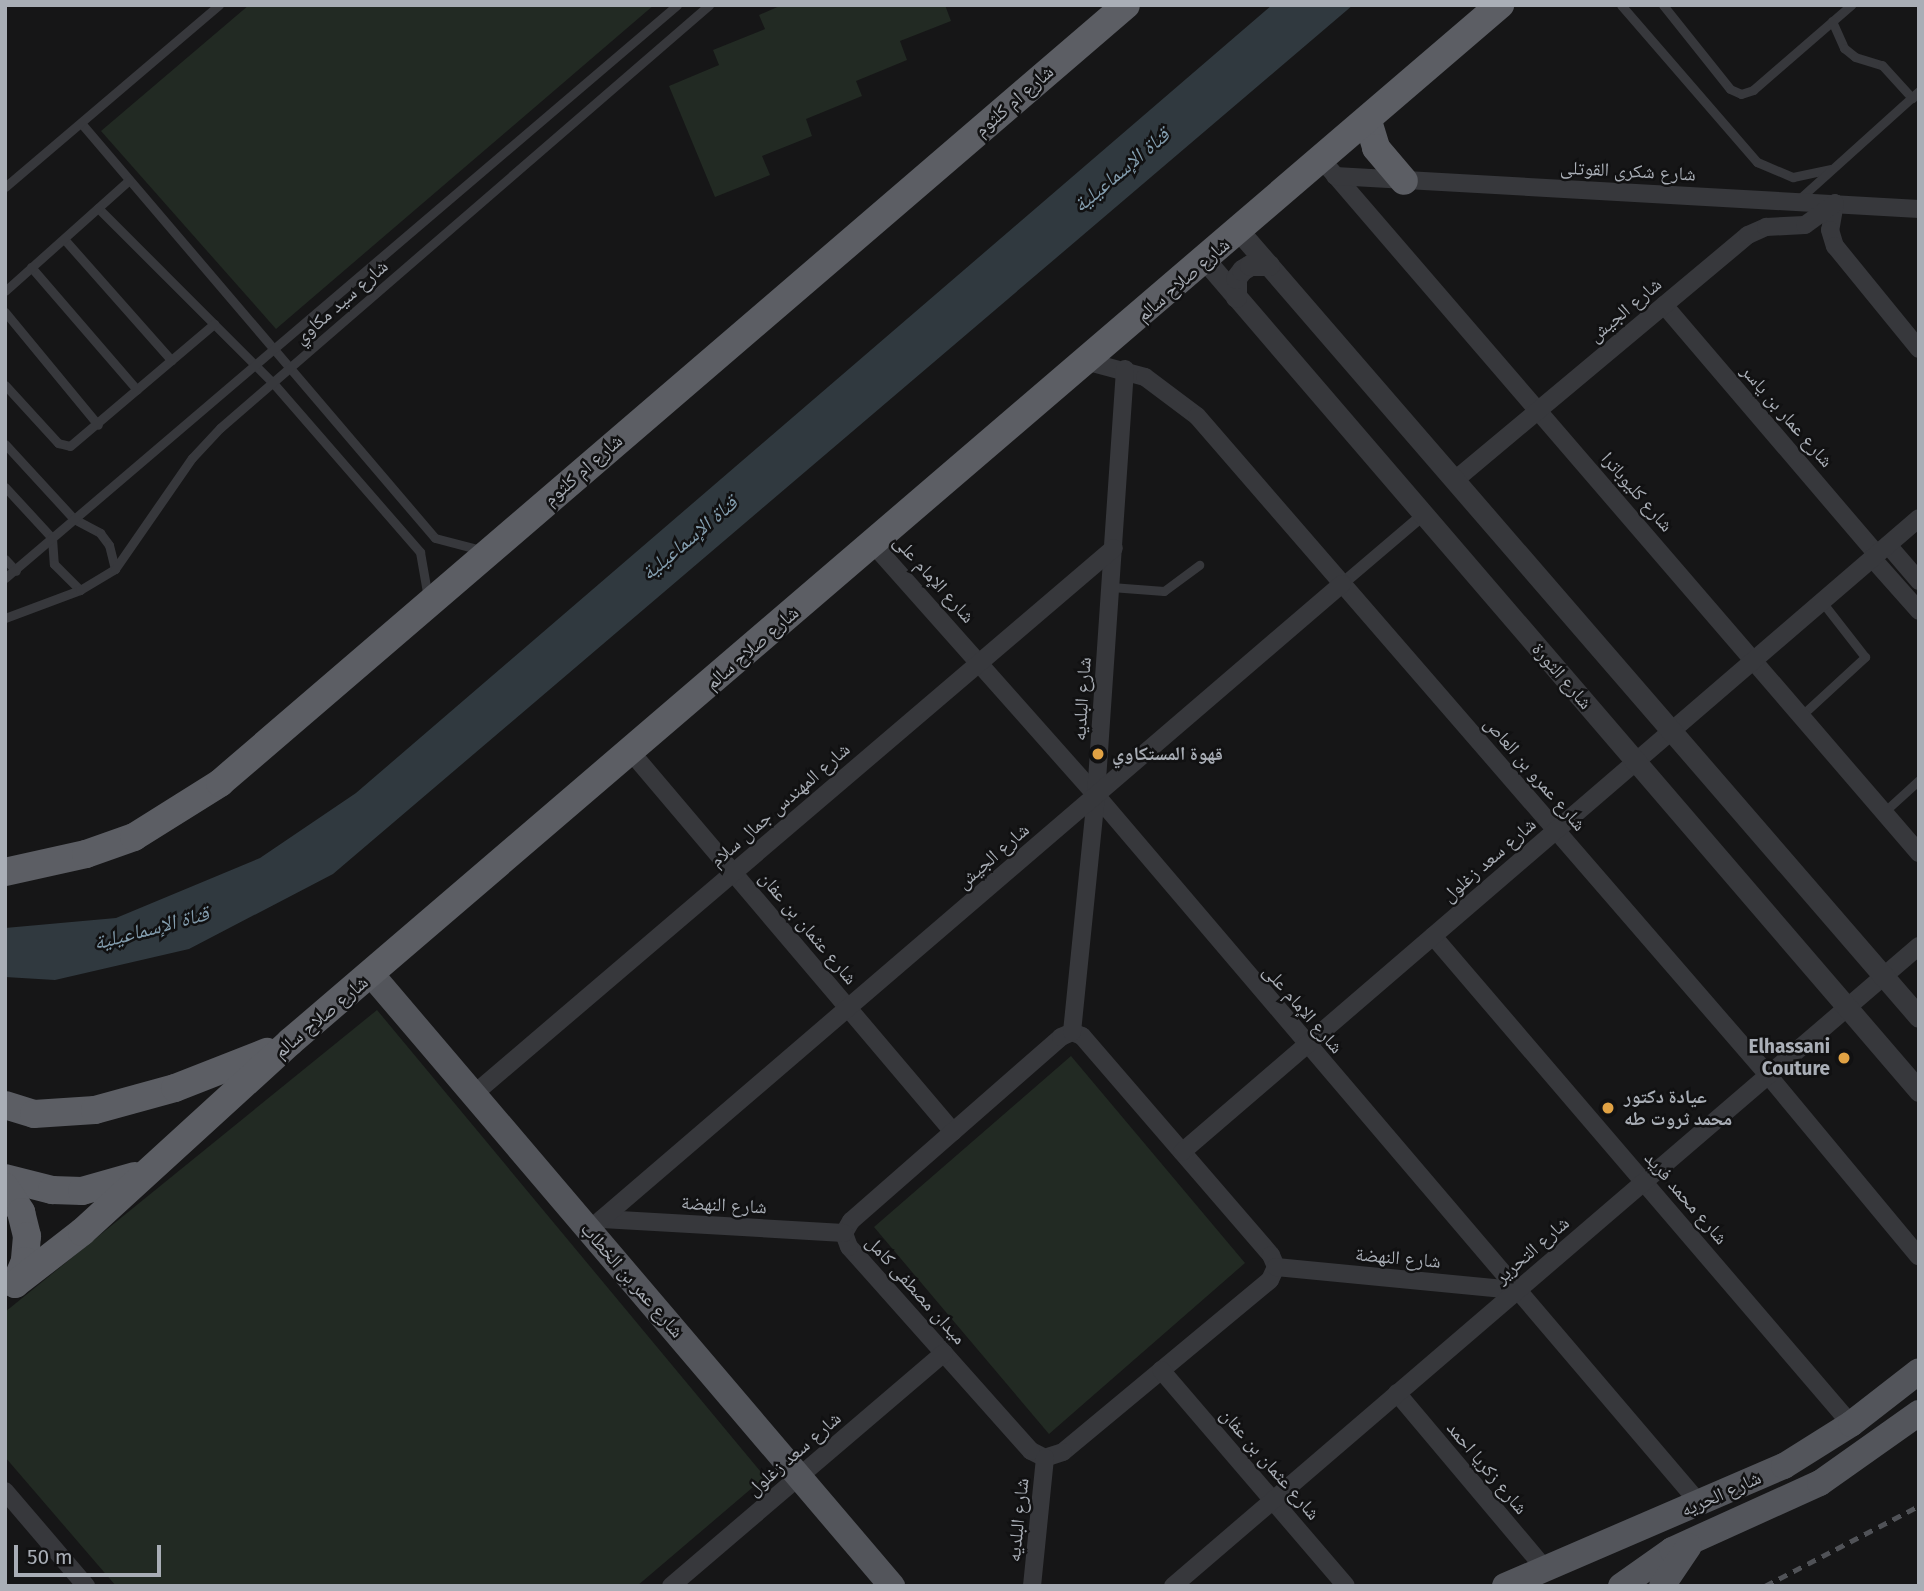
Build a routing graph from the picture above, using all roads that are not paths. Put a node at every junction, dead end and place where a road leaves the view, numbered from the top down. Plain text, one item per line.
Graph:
1 (219, 5) edge
2 (677, 5) edge
3 (709, 5) edge
4 (1126, 5) edge
5 (1500, 5) edge
6 (1621, 5) edge
7 (1663, 5) edge
8 (1851, 5) edge
9 (1832, 21) junction
10 (1915, 95) edge
11 (1368, 121) junction
12 (81, 123) junction
13 (1329, 168) junction
14 (1831, 169) junction
15 (130, 180) junction
16 (1404, 181) junction
17 (5, 187) edge
18 (1797, 201) junction
19 (1835, 202) junction
20 (98, 208) junction
21 (1919, 209) edge
22 (1239, 231) junction
23 (64, 239) junction
24 (1205, 261) junction
25 (1269, 265) junction
26 (32, 267) junction
27 (5, 291) edge
28 (1236, 297) junction
29 (1664, 305) junction
30 (5, 312) edge
31 (214, 324) junction
32 (273, 348) junction
33 (1919, 349) edge
34 (171, 360) junction
35 (1089, 362) junction
36 (255, 363) junction
37 (292, 368) junction
38 (1125, 369) junction
39 (274, 384) junction
40 (5, 385) edge
41 (137, 390) junction
42 (1539, 410) junction
43 (99, 425) junction
44 (5, 444) edge
45 (1455, 480) junction
46 (5, 487) edge
47 (1423, 514) junction
48 (1919, 518) edge
49 (74, 519) junction
50 (52, 538) junction
51 (873, 544) junction
52 (496, 545) junction
53 (1114, 548) junction
54 (1879, 552) junction
55 (5, 559) edge
56 (1199, 565) dead end
57 (115, 569) junction
58 (16, 571) junction
59 (5, 578) edge
60 (1919, 581) edge
61 (1342, 584) junction
62 (1111, 587) junction
63 (80, 590) junction
64 (1822, 602) junction
65 (423, 609) junction
66 (1919, 611) edge
67 (5, 618) edge
68 (1755, 659) junction
69 (980, 661) junction
70 (1802, 715) junction
71 (1673, 729) junction
72 (631, 752) junction
73 (1636, 761) junction
74 (1919, 780) edge
75 (1096, 795) junction
76 (1884, 812) junction
77 (1556, 830) junction
78 (1919, 853) edge
79 (5, 872) edge
80 (733, 873) junction
81 (1433, 936) junction
82 (1919, 946) edge
83 (371, 974) junction
84 (1884, 976) junction
85 (1847, 1007) junction
86 (848, 1008) junction
87 (1919, 1017) edge
88 (1072, 1032) junction
89 (290, 1042) junction
90 (1305, 1044) junction
91 (1768, 1075) junction
92 (1919, 1091) edge
93 (474, 1094) junction
94 (5, 1105) edge
95 (953, 1132) junction
96 (1182, 1152) junction
97 (143, 1173) junction
98 (5, 1178) edge
99 (1644, 1181) junction
100 (5, 1187) edge
101 (596, 1224) junction
102 (844, 1233) junction
103 (1919, 1257) edge
104 (1276, 1267) junction
105 (10, 1289) edge
106 (1517, 1290) junction
107 (944, 1353) junction
108 (1161, 1370) junction
109 (1914, 1385) edge
110 (1397, 1393) junction
111 (1919, 1413) edge
112 (1851, 1424) junction
113 (1045, 1458) junction
114 (800, 1476) junction
115 (5, 1491) edge
116 (1273, 1500) junction
117 (1700, 1504) junction
118 (1693, 1542) junction
119 (1545, 1569) junction
120 (86, 1586) edge
121 (671, 1586) edge
122 (892, 1586) edge
123 (1032, 1586) edge
124 (1173, 1586) edge
125 (1346, 1586) edge
126 (1506, 1586) edge
127 (1621, 1586) edge
128 (1662, 1586) edge

1 - 12 lane
2 - 32 lane, شارع سيد مكاوي
3 - 37 lane, شارع سيد مكاوي
4 - 52 highway, شارع ام كلثوم
5 - 11 highway, شارع صلاح سالم
6 - 14 lane
7 - 9 lane
8 - 9 lane
9 - 10 lane
10 - 14 lane
11 - 13 highway, شارع صلاح سالم
11 - 16 highway
12 - 15 lane
12 - 17 lane
13 - 16 street, شارع شكرى القوتلى
13 - 22 highway, شارع صلاح سالم
13 - 42 street, شارع كليوباترا
14 - 18 lane
15 - 20 lane
15 - 32 lane
16 - 18 street, شارع شكرى القوتلى
18 - 19 street, شارع شكرى القوتلى
19 - 21 street, شارع شكرى القوتلى
19 - 29 street, شارع الجيش
19 - 33 street
20 - 23 lane
20 - 31 lane
22 - 24 highway, شارع صلاح سالم
22 - 25 street
23 - 26 lane
23 - 34 lane
24 - 28 street, شارع الثورة
24 - 35 highway, شارع صلاح سالم
25 - 28 street
25 - 45 street
26 - 27 lane
26 - 41 lane
28 - 47 street, شارع الثورة
29 - 42 street, شارع الجيش
29 - 54 street, شارع عمار بن ياسر
30 - 43 lane
31 - 34 lane
31 - 36 lane
32 - 36 lane, شارع سيد مكاوي
32 - 37 lane
34 - 41 lane
35 - 38 street, شارع عمرو بن العاص
35 - 51 highway, شارع صلاح سالم
36 - 39 lane
36 - 49 lane, شارع سيد مكاوي
37 - 39 lane, شارع سيد مكاوي
37 - 52 lane
38 - 53 street, شارع البلديه
38 - 61 street, شارع عمرو بن العاص
39 - 57 lane, شارع سيد مكاوي
39 - 65 lane
40 - 43 lane
41 - 43 lane
42 - 45 street, شارع الجيش
42 - 68 street, شارع كليوباترا
44 - 49 lane
45 - 71 street
46 - 50 lane
47 - 61 street, شارع الجيش
47 - 73 street, شارع الثورة
48 - 54 street, شارع سعد زغلول
49 - 50 lane, شارع سيد مكاوي
49 - 57 lane
50 - 58 lane, شارع سيد مكاوي
50 - 63 lane
51 - 69 street, شارع الإمام على
51 - 72 highway, شارع صلاح سالم
52 - 65 highway, شارع ام كلثوم
53 - 62 street, شارع البلديه
53 - 69 street, شارع المهندس جمال سلام
54 - 60 street, شارع عمار بن ياسر
54 - 64 street, شارع سعد زغلول
54 - 66 street, شارع عمار بن ياسر
55 - 58 lane
56 - 62 lane
57 - 63 lane, شارع سيد مكاوي
58 - 59 lane, شارع سيد مكاوي
61 - 75 street, شارع الجيش
61 - 77 street, شارع عمرو بن العاص
62 - 75 street, شارع البلديه
63 - 67 lane, شارع سيد مكاوي
64 - 68 street, شارع سعد زغلول
64 - 70 lane
65 - 79 highway, شارع ام كلثوم
68 - 70 street, شارع كليوباترا
68 - 71 street, شارع سعد زغلول
69 - 75 street, شارع الإمام على
69 - 80 street, شارع المهندس جمال سلام
70 - 76 street, شارع كليوباترا
71 - 73 street, شارع سعد زغلول
71 - 84 street
72 - 80 street, شارع عثمان بن عفان
72 - 83 highway, شارع صلاح سالم
73 - 77 street, شارع سعد زغلول
73 - 85 street, شارع الثورة
74 - 76 lane
75 - 86 street, شارع الجيش
75 - 88 street, شارع البلديه
75 - 90 street, شارع الإمام على
76 - 78 street, شارع كليوباترا
77 - 81 street, شارع سعد زغلول
77 - 91 street, شارع عمرو بن العاص
80 - 86 street, شارع عثمان بن عفان
80 - 93 street, شارع المهندس جمال سلام
81 - 90 street, شارع سعد زغلول
81 - 99 street, شارع محمد فريد
82 - 84 street, شارع التحرير
83 - 89 highway, شارع صلاح سالم
83 - 93 main road, شارع عمر بن الخطاب
84 - 85 street, شارع التحرير
84 - 87 street
85 - 91 street, شارع التحرير
85 - 92 street, شارع الثورة
86 - 95 street, شارع عثمان بن عفان
86 - 101 street, شارع الجيش
88 - 95 street, ميدان مصطفى كامل
88 - 96 street
89 - 94 highway
89 - 97 highway, شارع صلاح سالم
90 - 96 street, شارع سعد زغلول
90 - 106 street, شارع الإمام على
91 - 99 street, شارع التحرير
91 - 103 street, شارع عمرو بن العاص
93 - 101 main road, شارع عمر بن الخطاب
95 - 102 street, ميدان مصطفى كامل
96 - 104 street
97 - 98 highway
97 - 105 highway, شارع صلاح سالم
99 - 106 street, شارع التحرير
99 - 112 street, شارع محمد فريد
100 - 105 highway
101 - 102 street, شارع النهضة
101 - 114 main road, شارع عمر بن الخطاب
102 - 107 street, ميدان مصطفى كامل
104 - 106 street, شارع النهضة
104 - 108 street
106 - 110 street, شارع التحرير
106 - 117 street, شارع الإمام على
107 - 113 street, ميدان مصطفى كامل
107 - 114 street, شارع سعد زغلول
108 - 113 street
108 - 116 street, شارع عثمان بن عفان
109 - 112 main road, شارع الحريه
110 - 116 street, شارع التحرير
110 - 119 street, شارع زكريا احمد
111 - 118 main road, شارع الحريه
112 - 117 main road, شارع الحريه
113 - 123 street, شارع البلديه
114 - 121 street, شارع سعد زغلول
114 - 122 main road, شارع عمر بن الخطاب
115 - 120 street
116 - 124 street, شارع التحرير
116 - 125 street, شارع عثمان بن عفان
117 - 119 main road, شارع الحريه
118 - 127 main road, شارع الحريه
118 - 128 main road
119 - 126 main road, شارع الحريه

